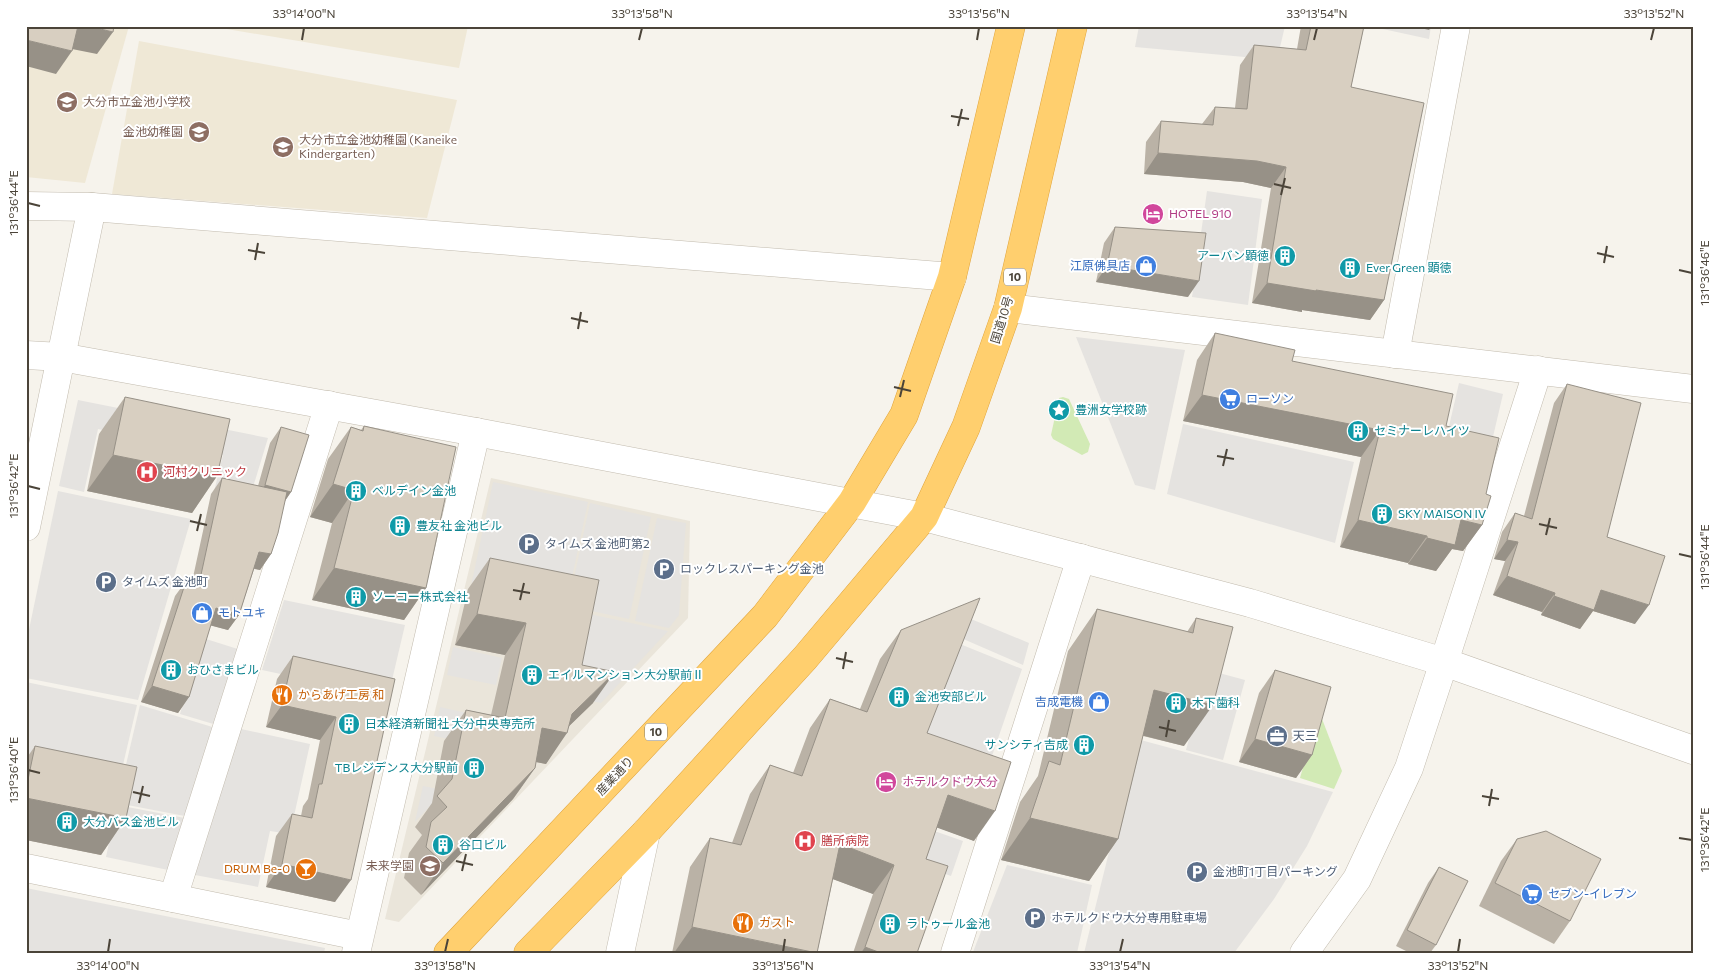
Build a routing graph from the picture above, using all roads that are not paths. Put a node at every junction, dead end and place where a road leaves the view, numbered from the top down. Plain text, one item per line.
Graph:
1 (1011, 26) edge
2 (1073, 26) edge
3 (1456, 26) edge
4 (26, 206) edge
5 (92, 206) junction
6 (952, 278) junction
7 (1008, 308) junction
8 (26, 345) edge
9 (1395, 354) junction
10 (26, 355) edge
11 (61, 357) junction
12 (1538, 370) junction
13 (1693, 388) edge
14 (329, 405) junction
15 (476, 432) junction
16 (852, 502) junction
17 (924, 517) junction
18 (26, 527) edge
19 (1081, 558) junction
20 (1444, 662) junction
21 (1693, 750) edge
22 (646, 832) junction
23 (26, 868) edge
24 (174, 898) junction
25 (357, 944) edge
26 (448, 953) edge
27 (528, 953) edge
28 (620, 953) edge
29 (955, 953) edge
30 (1304, 953) edge

1 - 6 highway, 10
2 - 7 highway, 国道10号 / 10
3 - 9 street
4 - 5 street
5 - 6 street
5 - 11 street
6 - 16 highway, 10
7 - 9 street
7 - 17 highway, 国道10号 / 10
8 - 11 street
9 - 12 street
10 - 11 street
11 - 14 street
11 - 18 street
12 - 13 street
12 - 20 street
14 - 15 street
14 - 24 street
15 - 16 street
15 - 25 street
16 - 17 street
16 - 26 highway, 産業通り / 10
17 - 19 street
17 - 22 highway, 10
19 - 20 street
19 - 29 street
20 - 21 street
20 - 30 street
22 - 27 highway, 10
22 - 28 street
23 - 24 street
24 - 25 street

